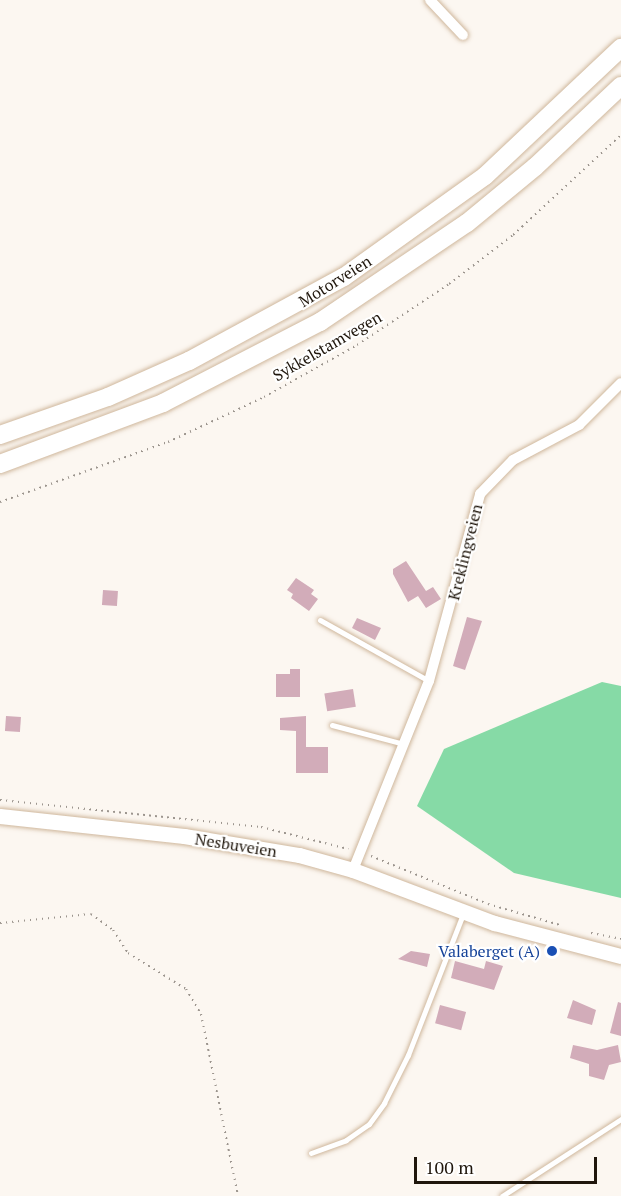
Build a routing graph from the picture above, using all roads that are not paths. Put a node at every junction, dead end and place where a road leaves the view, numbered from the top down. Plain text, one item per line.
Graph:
1 (430, 0) edge
2 (463, 35) dead end
3 (621, 48) edge
4 (621, 86) edge
5 (621, 383) edge
6 (0, 435) edge
7 (0, 464) edge
8 (320, 620) dead end
9 (429, 681) junction
10 (332, 724) dead end
11 (404, 744) junction
12 (0, 816) edge
13 (353, 870) junction
14 (463, 912) junction
15 (621, 956) edge
16 (621, 1119) edge
17 (311, 1153) dead end
18 (502, 1196) edge

1 - 2 street
3 - 6 highway, Motorveien
4 - 7 highway, Motorveien
5 - 9 street, Kreklingveien
8 - 9 lane
9 - 11 street, Kreklingveien
10 - 11 lane
11 - 13 street, Kreklingveien
12 - 13 main road, Nesbuveien
13 - 14 main road, Nesbuveien
14 - 15 main road, Nesbuveien
14 - 17 lane
16 - 18 lane

